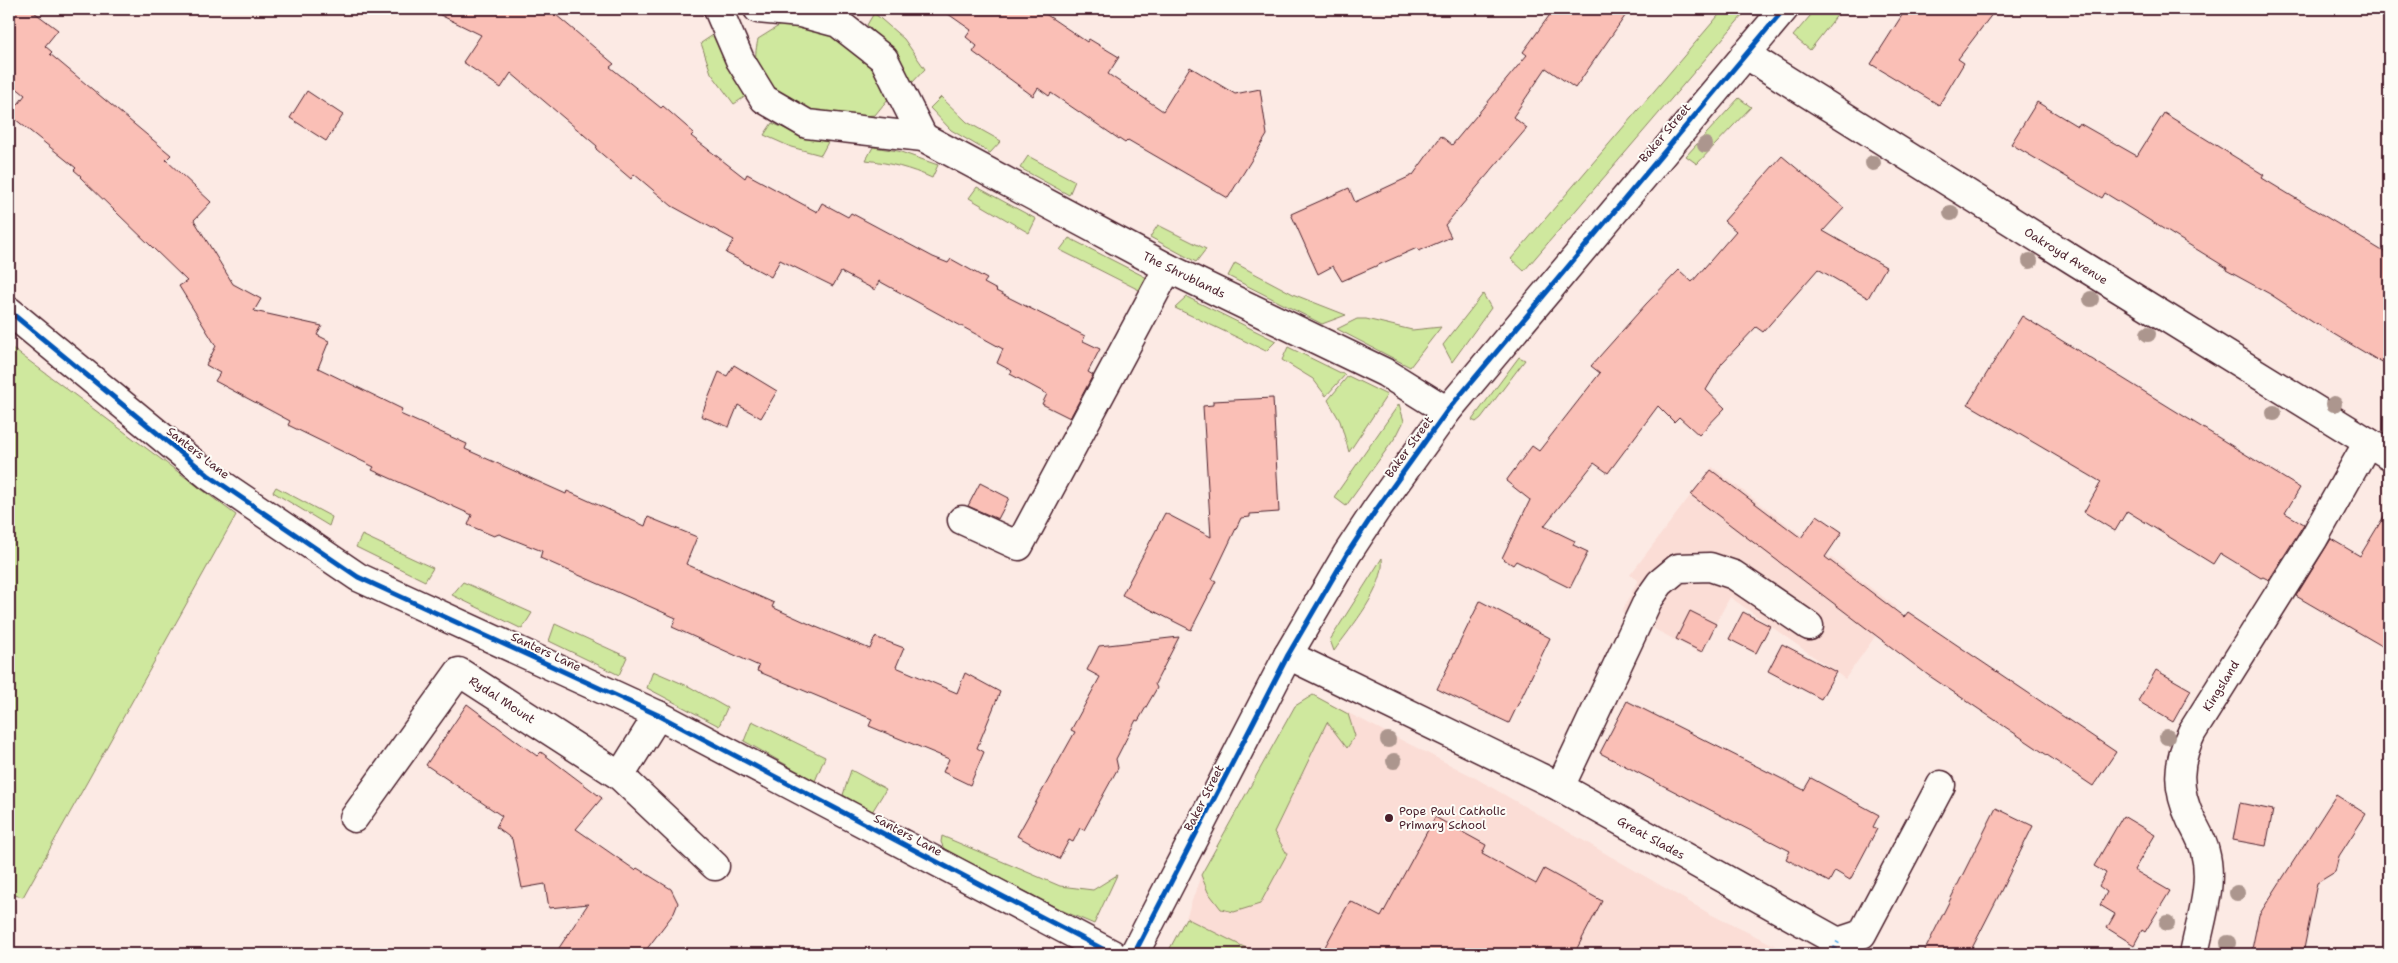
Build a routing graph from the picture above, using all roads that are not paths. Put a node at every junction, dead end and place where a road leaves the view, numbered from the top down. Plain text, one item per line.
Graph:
1 (718, 9) edge
2 (758, 9) edge
3 (1784, 9) edge
4 (1745, 54) junction
5 (923, 137) junction
6 (1168, 268) junction
7 (9, 311) edge
8 (1447, 411) junction
9 (2379, 448) edge
10 (962, 520) dead end
11 (1809, 626) dead end
12 (1288, 655) junction
13 (658, 715) junction
14 (620, 776) junction
15 (1941, 785) dead end
16 (1560, 787) junction
17 (354, 818) dead end
18 (715, 866) dead end
19 (1112, 954) edge
20 (1134, 954) edge
21 (2194, 954) edge

1 - 5 street, The Shrublands
2 - 5 street
3 - 4 street, Baker Street
4 - 8 street, Baker Street
4 - 9 street, Oakroyd Avenue
5 - 6 street, The Shrublands
6 - 8 street, The Shrublands
6 - 10 street
7 - 13 street, Santers Lane
8 - 12 street, Baker Street
9 - 21 street, Kingsland
11 - 16 street
12 - 16 street, Great Slades
12 - 20 street, Baker Street
13 - 14 street
13 - 19 street, Santers Lane
14 - 17 street, Rydal Mount
14 - 18 street, Rydal Mount
15 - 16 street, Great Slades

